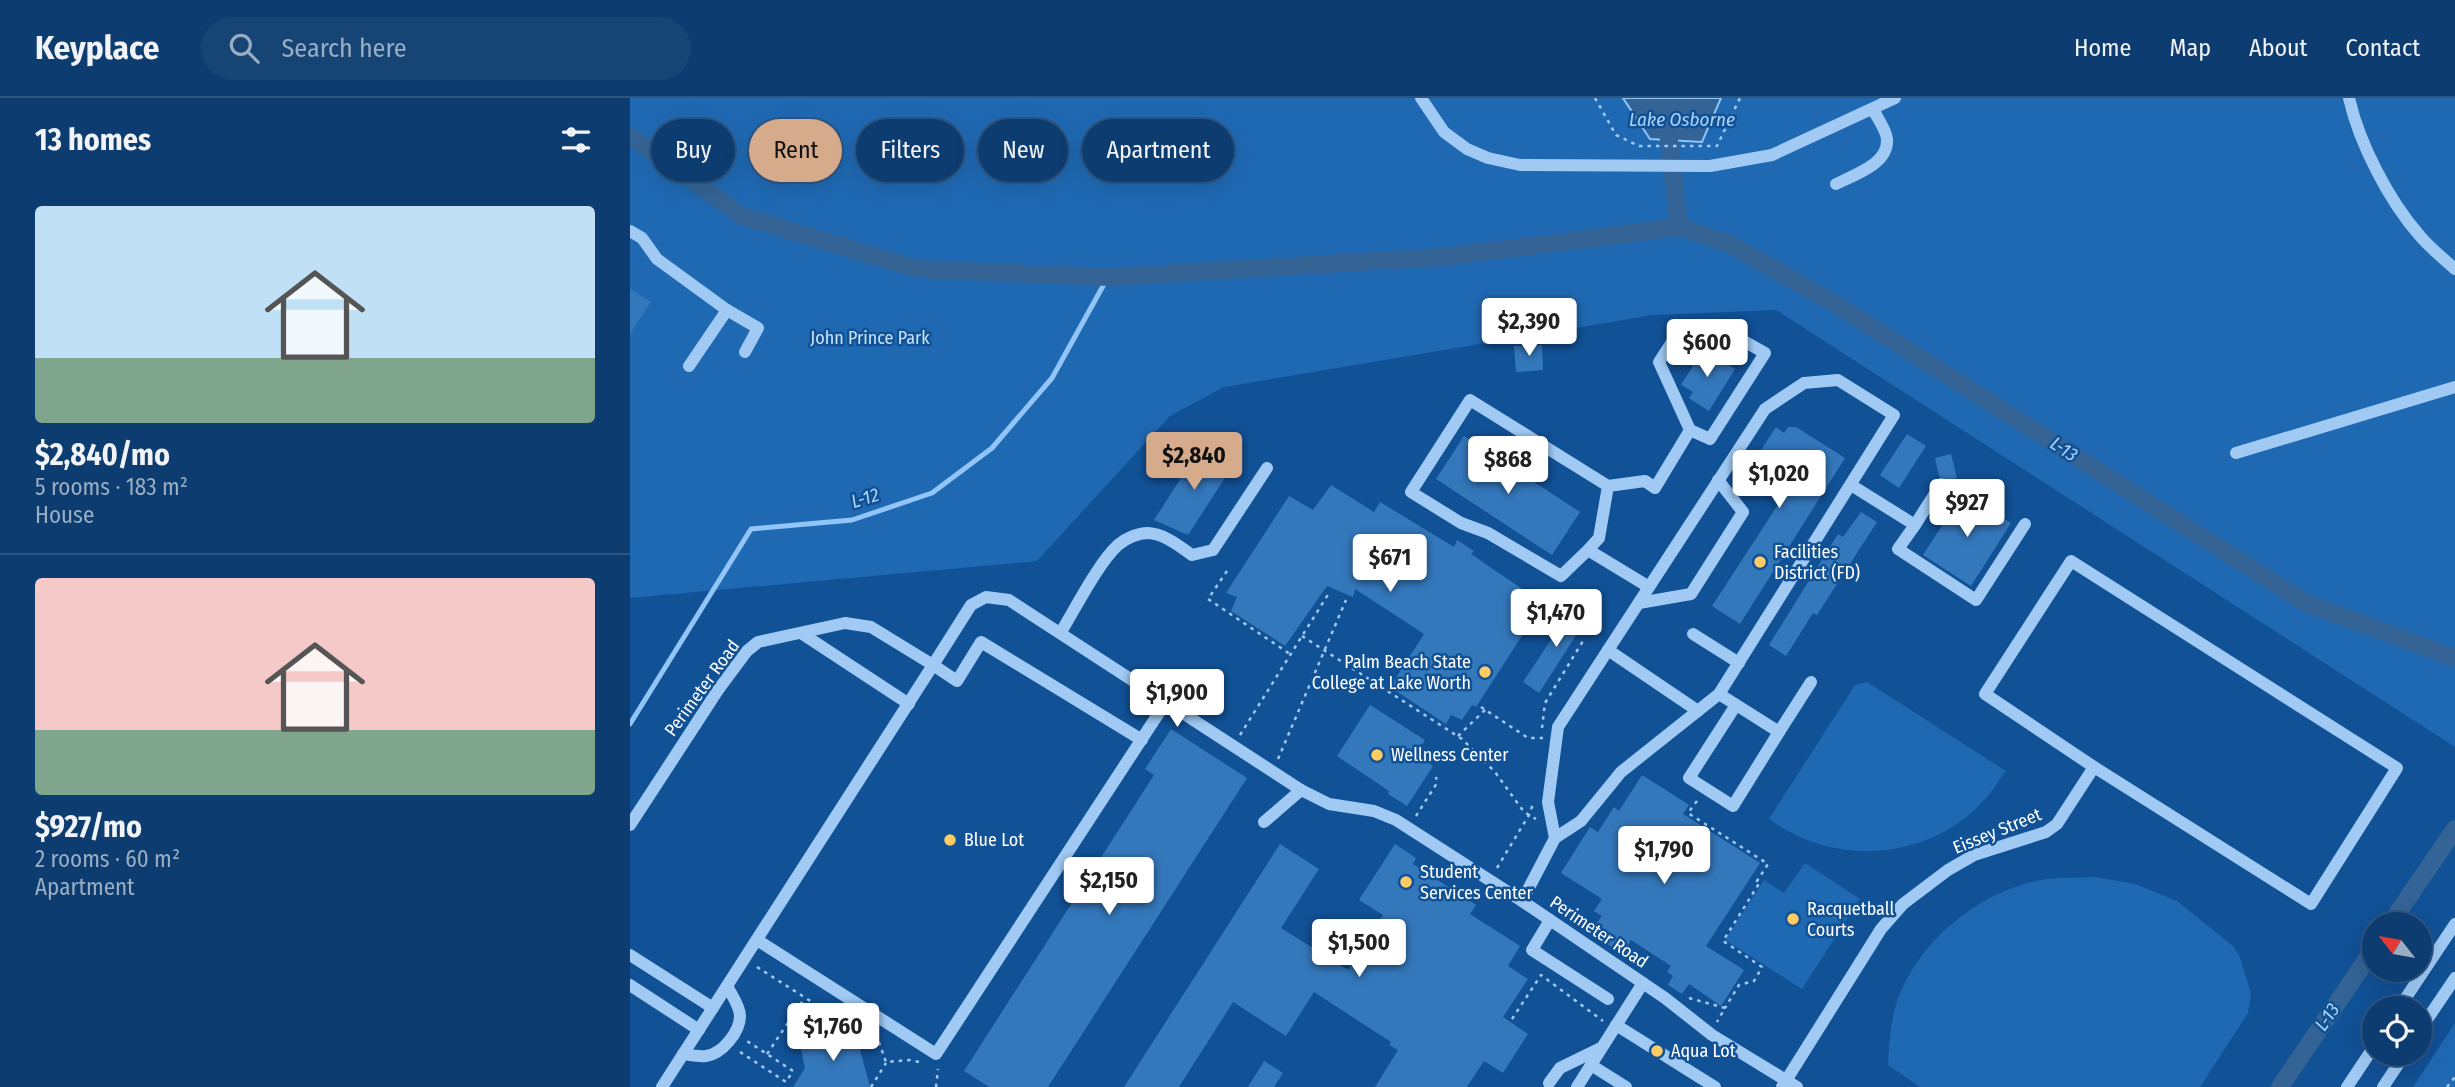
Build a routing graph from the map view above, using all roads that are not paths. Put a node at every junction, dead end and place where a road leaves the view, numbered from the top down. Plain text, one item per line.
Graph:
1 (1421, 98) edge
2 (1895, 98) edge
3 (2349, 98) edge
4 (1872, 109) junction
5 (1836, 184) dead end
6 (630, 231) edge
7 (2455, 269) edge
8 (727, 310) junction
9 (745, 352) dead end
10 (689, 366) dead end
11 (2455, 387) edge
12 (1690, 430) junction
13 (2236, 453) dead end
14 (1268, 468) dead end
15 (1718, 480) junction
16 (1941, 484) dead end
17 (1851, 485) junction
18 (1608, 486) junction
19 (2025, 524) dead end
20 (1915, 526) junction
21 (1588, 550) junction
22 (1649, 587) junction
23 (1639, 603) junction
24 (1060, 632) junction
25 (801, 633) junction
26 (1693, 634) dead end
27 (1608, 650) junction
28 (1739, 663) junction
29 (933, 666) junction
30 (1811, 682) dead end
31 (1719, 694) junction
32 (1166, 702) junction
33 (909, 704) junction
34 (1736, 705) junction
35 (1698, 711) junction
36 (1779, 732) junction
37 (1142, 740) junction
38 (2094, 767) junction
39 (1301, 790) junction
40 (1264, 822) dead end
41 (630, 825) edge
42 (1554, 833) junction
43 (1522, 901) junction
44 (1550, 920) junction
45 (2455, 924) edge
46 (757, 940) junction
47 (630, 955) edge
48 (2455, 978) edge
49 (1643, 983) junction
50 (630, 985) edge
51 (727, 986) junction
52 (2407, 996) edge
53 (1608, 999) dead end
54 (713, 1008) junction
55 (2432, 1012) edge
56 (1616, 1025) junction
57 (699, 1030) junction
58 (1601, 1048) junction
59 (683, 1054) junction
60 (2362, 1064) edge
61 (1591, 1065) junction
62 (2397, 1066) edge
63 (1549, 1083) dead end
64 (1788, 1085) edge
65 (662, 1087) edge
66 (1577, 1087) edge
67 (1626, 1087) edge
68 (1716, 1087) edge
69 (2347, 1087) edge
70 (2383, 1087) edge

1 - 4 street
2 - 4 street
3 - 7 street
4 - 5 street
6 - 8 street
8 - 9 street
8 - 10 street
11 - 13 street
12 - 12 street
12 - 18 street
14 - 24 street
15 - 17 street
15 - 22 street
15 - 23 street
16 - 20 street
17 - 20 street
17 - 28 street
18 - 21 street
18 - 21 street
19 - 20 street
21 - 22 street
22 - 23 street
23 - 27 street
24 - 29 street, Perimeter Road
24 - 32 street, Perimeter Road
25 - 29 street, Perimeter Road
25 - 33 street
25 - 41 street, Perimeter Road
26 - 28 street
27 - 35 street
27 - 42 street
28 - 31 street
29 - 33 street
29 - 37 street
30 - 36 street
31 - 34 street
31 - 35 street
32 - 37 street
32 - 39 street, Perimeter Road
33 - 46 street
34 - 36 street
34 - 36 street
35 - 42 street
37 - 46 street
38 - 38 street
38 - 64 street, Eissey Street
39 - 40 street
39 - 43 street, Perimeter Road
42 - 43 street
43 - 44 street, Perimeter Road
44 - 49 street, Perimeter Road
44 - 53 street
45 - 52 street
46 - 51 street
47 - 54 street
48 - 55 street
49 - 56 street
49 - 64 street, Perimeter Road
50 - 57 street
51 - 54 street
51 - 59 street
54 - 57 street
56 - 58 street
56 - 68 street
57 - 59 street
58 - 61 street
58 - 63 street
59 - 65 street
60 - 69 street
61 - 66 street
61 - 67 street
62 - 70 street

